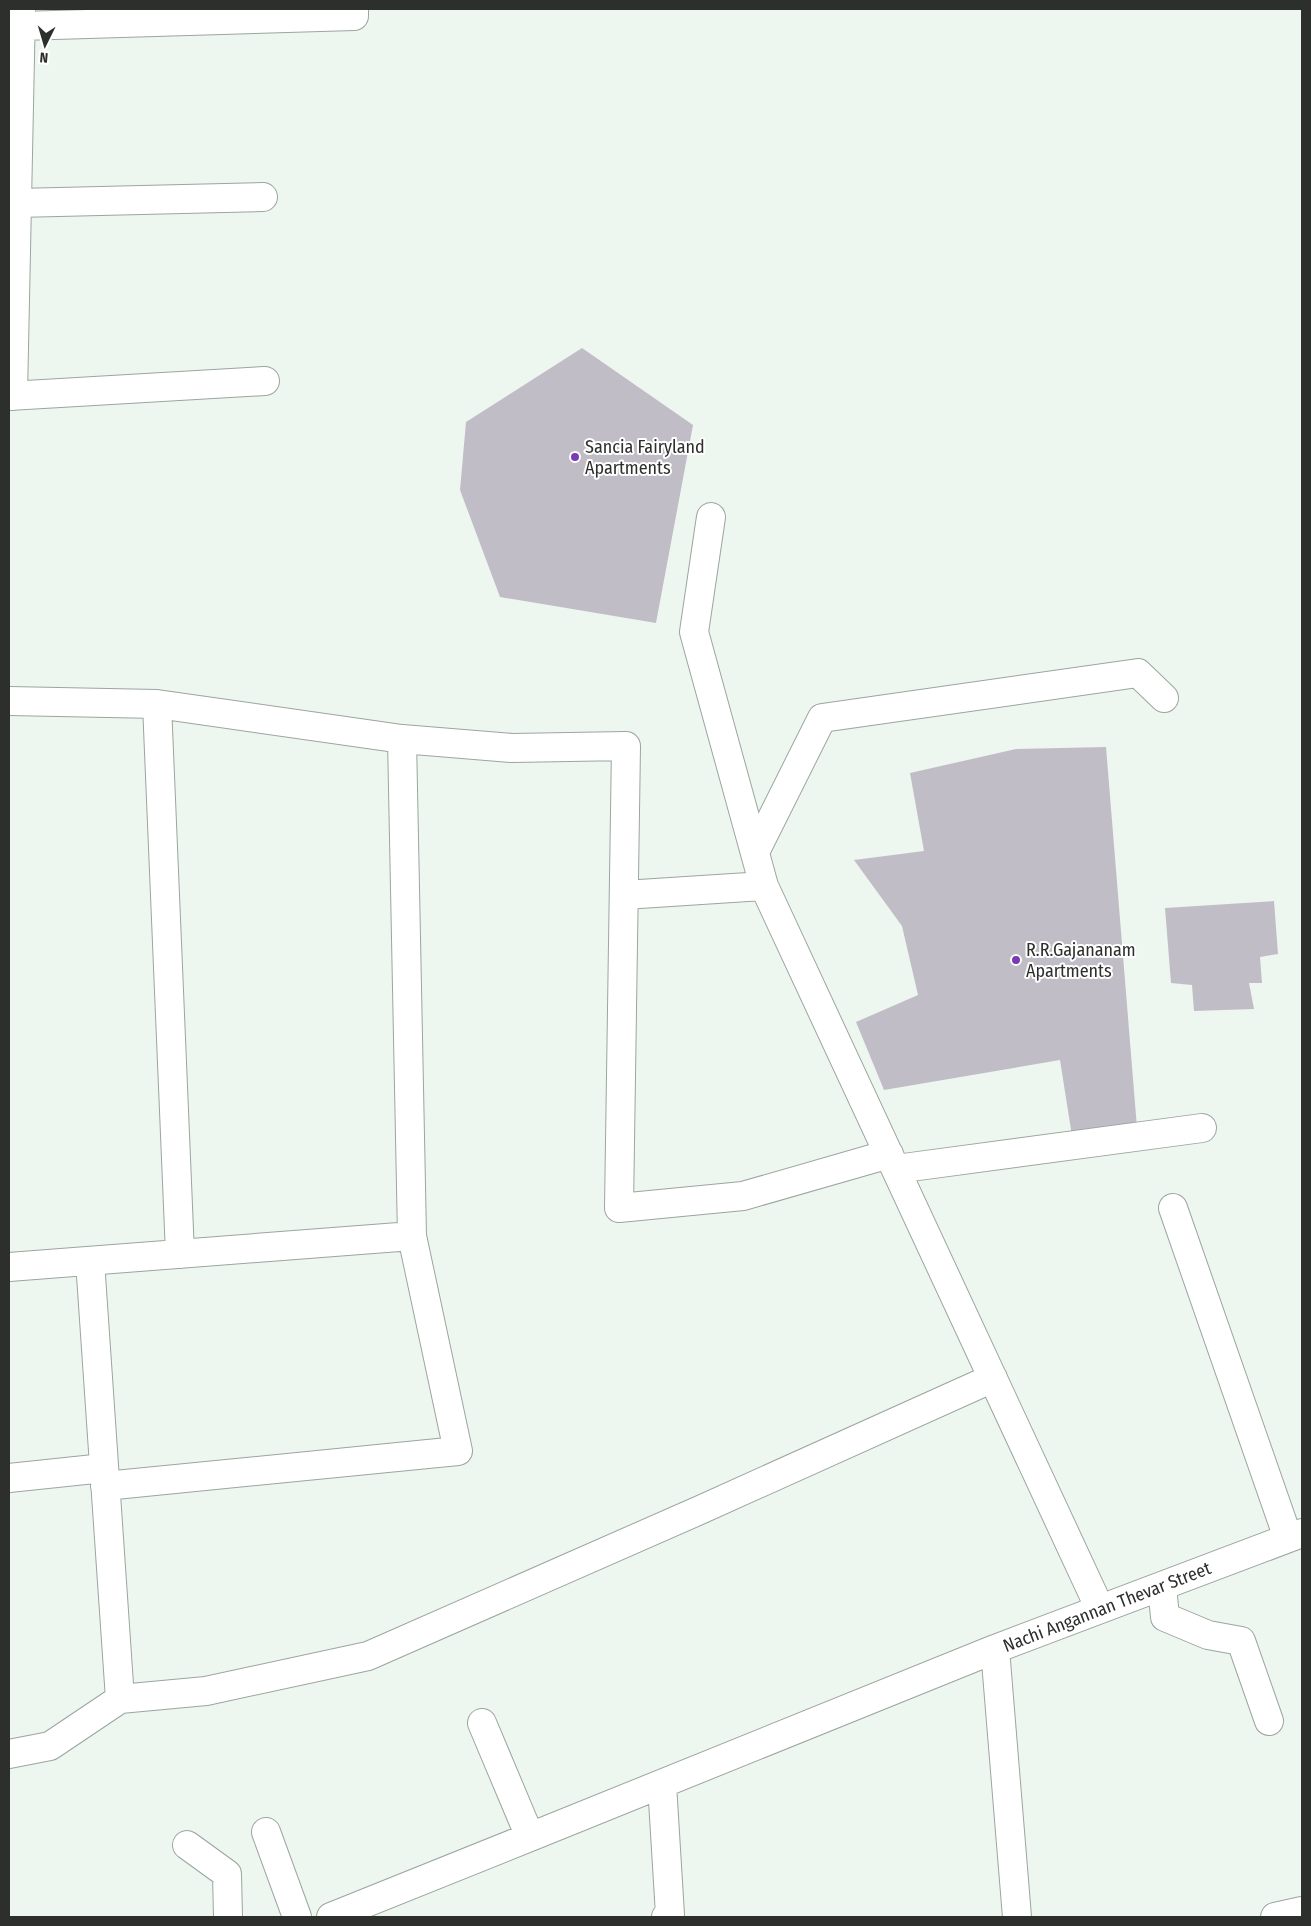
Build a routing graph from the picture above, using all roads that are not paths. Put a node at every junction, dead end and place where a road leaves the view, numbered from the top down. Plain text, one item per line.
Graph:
1 (354, 9) edge
2 (21, 17) edge
3 (263, 197) dead end
4 (17, 203) junction
5 (265, 381) dead end
6 (11, 396) edge
7 (711, 517) dead end
8 (1164, 698) dead end
9 (9, 701) edge
10 (157, 704) junction
11 (402, 739) junction
12 (755, 852) junction
13 (764, 886) junction
14 (624, 895) junction
15 (1202, 1128) dead end
16 (892, 1161) junction
17 (1173, 1208) dead end
18 (412, 1236) junction
19 (180, 1254) junction
20 (90, 1261) junction
21 (9, 1267) edge
22 (992, 1378) junction
23 (105, 1477) junction
24 (9, 1478) edge
25 (1295, 1535) edge
26 (1162, 1586) junction
27 (1100, 1609) junction
28 (995, 1649) junction
29 (120, 1699) junction
30 (1269, 1721) dead end
31 (482, 1723) dead end
32 (9, 1754) edge
33 (662, 1784) junction
34 (266, 1832) dead end
35 (530, 1837) junction
36 (187, 1845) dead end
37 (228, 1917) edge
38 (297, 1917) edge
39 (331, 1917) edge
40 (666, 1917) edge
41 (1017, 1917) edge

1 - 2 street
2 - 4 street
3 - 4 street
4 - 6 street
5 - 6 street
7 - 12 street
8 - 12 street
9 - 10 street
10 - 11 street
10 - 19 street
11 - 14 street
11 - 18 street
12 - 13 street
13 - 14 street
13 - 16 street
14 - 16 street
15 - 16 street
16 - 22 street
17 - 25 street
18 - 19 street
18 - 23 street
19 - 20 street
20 - 21 street
20 - 23 street
22 - 27 street
22 - 29 street
23 - 24 street
23 - 29 street
25 - 26 street, Nachi Angannan Thevar Street
26 - 27 street, Nachi Angannan Thevar Street
26 - 30 street
27 - 28 street, Nachi Angannan Thevar Street
28 - 33 street
28 - 41 street, Nachi Angannan Thevar Street
29 - 32 street
31 - 35 street
33 - 35 street
33 - 40 street
34 - 38 street
35 - 39 street
36 - 37 street

